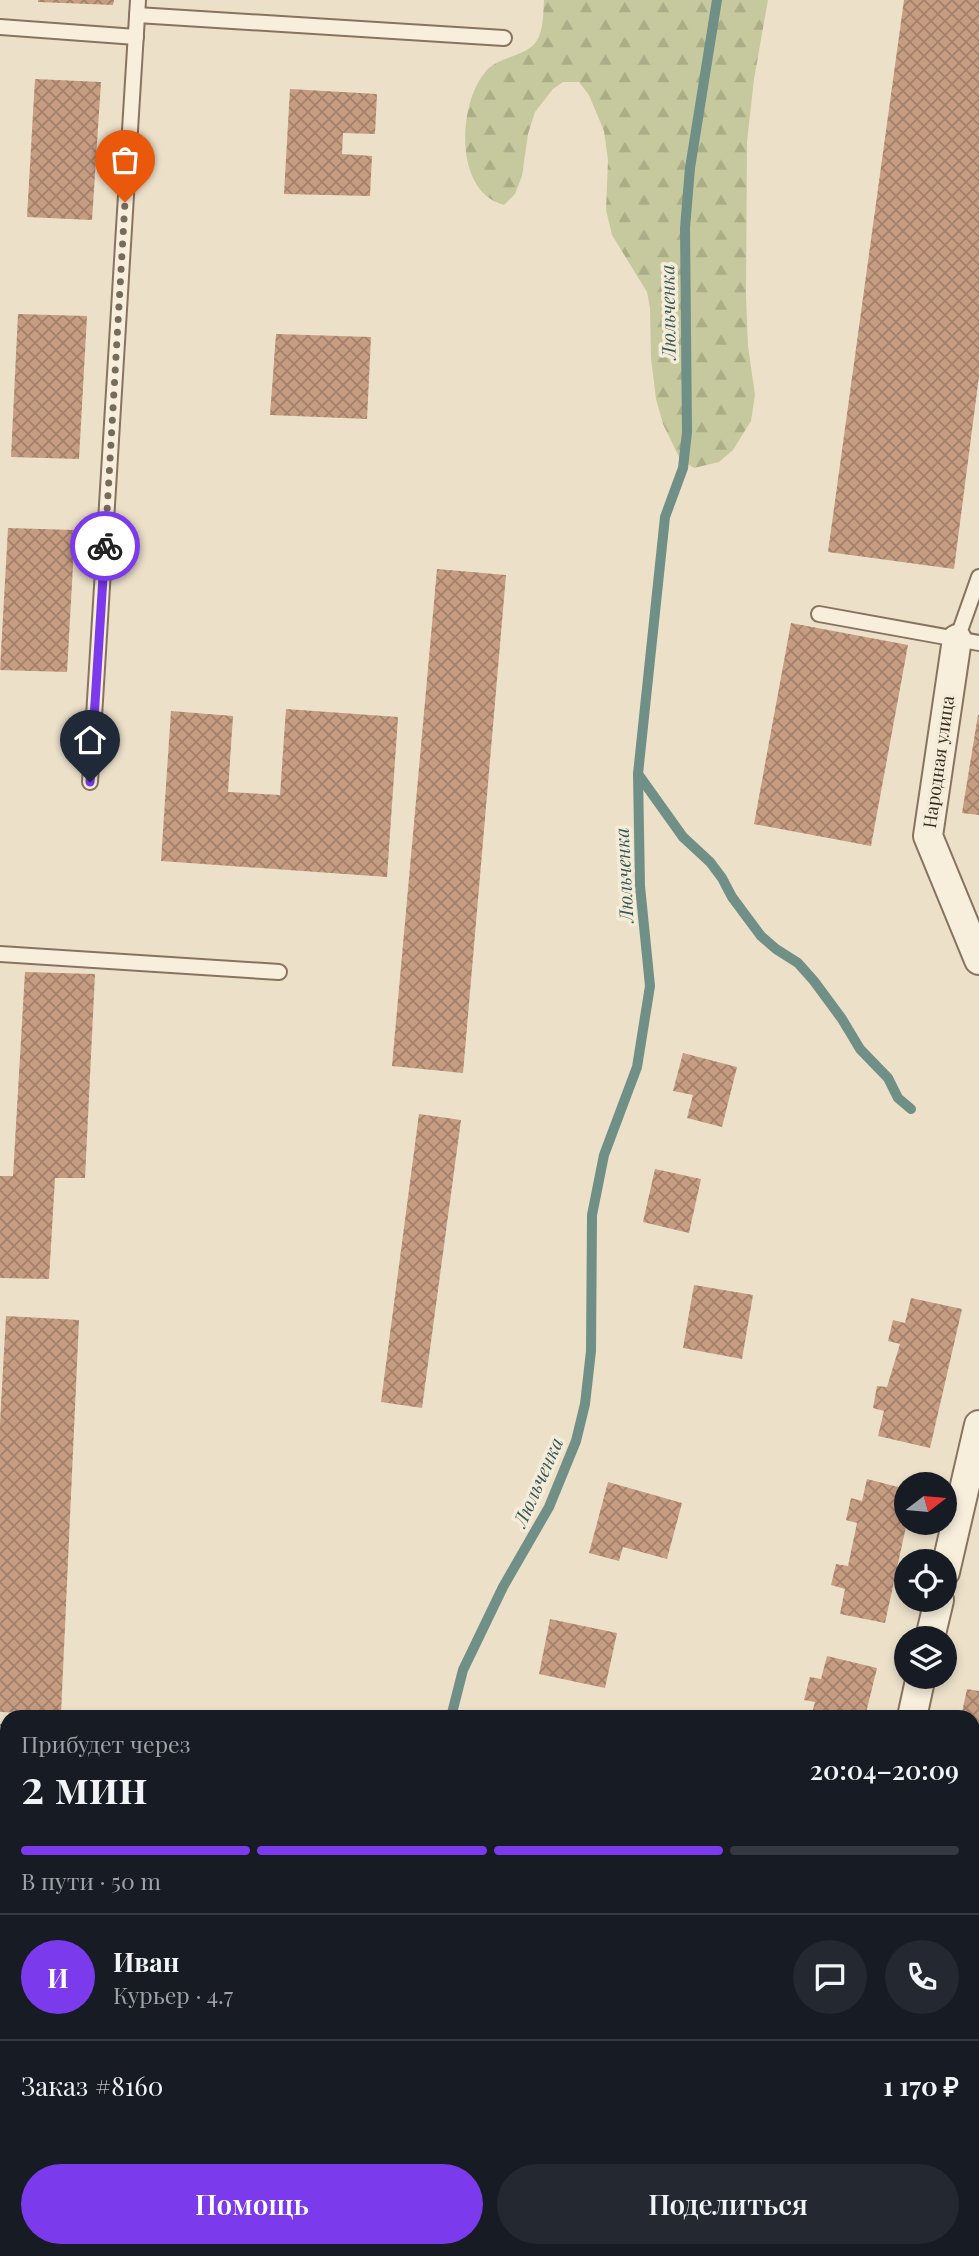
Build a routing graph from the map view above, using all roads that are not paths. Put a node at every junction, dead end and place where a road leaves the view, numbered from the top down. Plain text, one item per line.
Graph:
1 (137, 7) edge
2 (0, 27) edge
3 (136, 37) junction
4 (504, 38) dead end
5 (979, 578) edge
6 (819, 614) dead end
7 (968, 641) edge
8 (90, 782) dead end
9 (0, 954) edge
10 (979, 960) edge
11 (279, 972) dead end
12 (979, 1425) edge
13 (950, 1549) edge
14 (918, 1689) edge
15 (914, 1710) edge

1 - 3 lane
1 - 4 lane
2 - 3 lane
3 - 8 lane
5 - 7 lane
6 - 7 lane
7 - 10 street, Народная улица
9 - 11 lane
12 - 13 street
14 - 15 street

